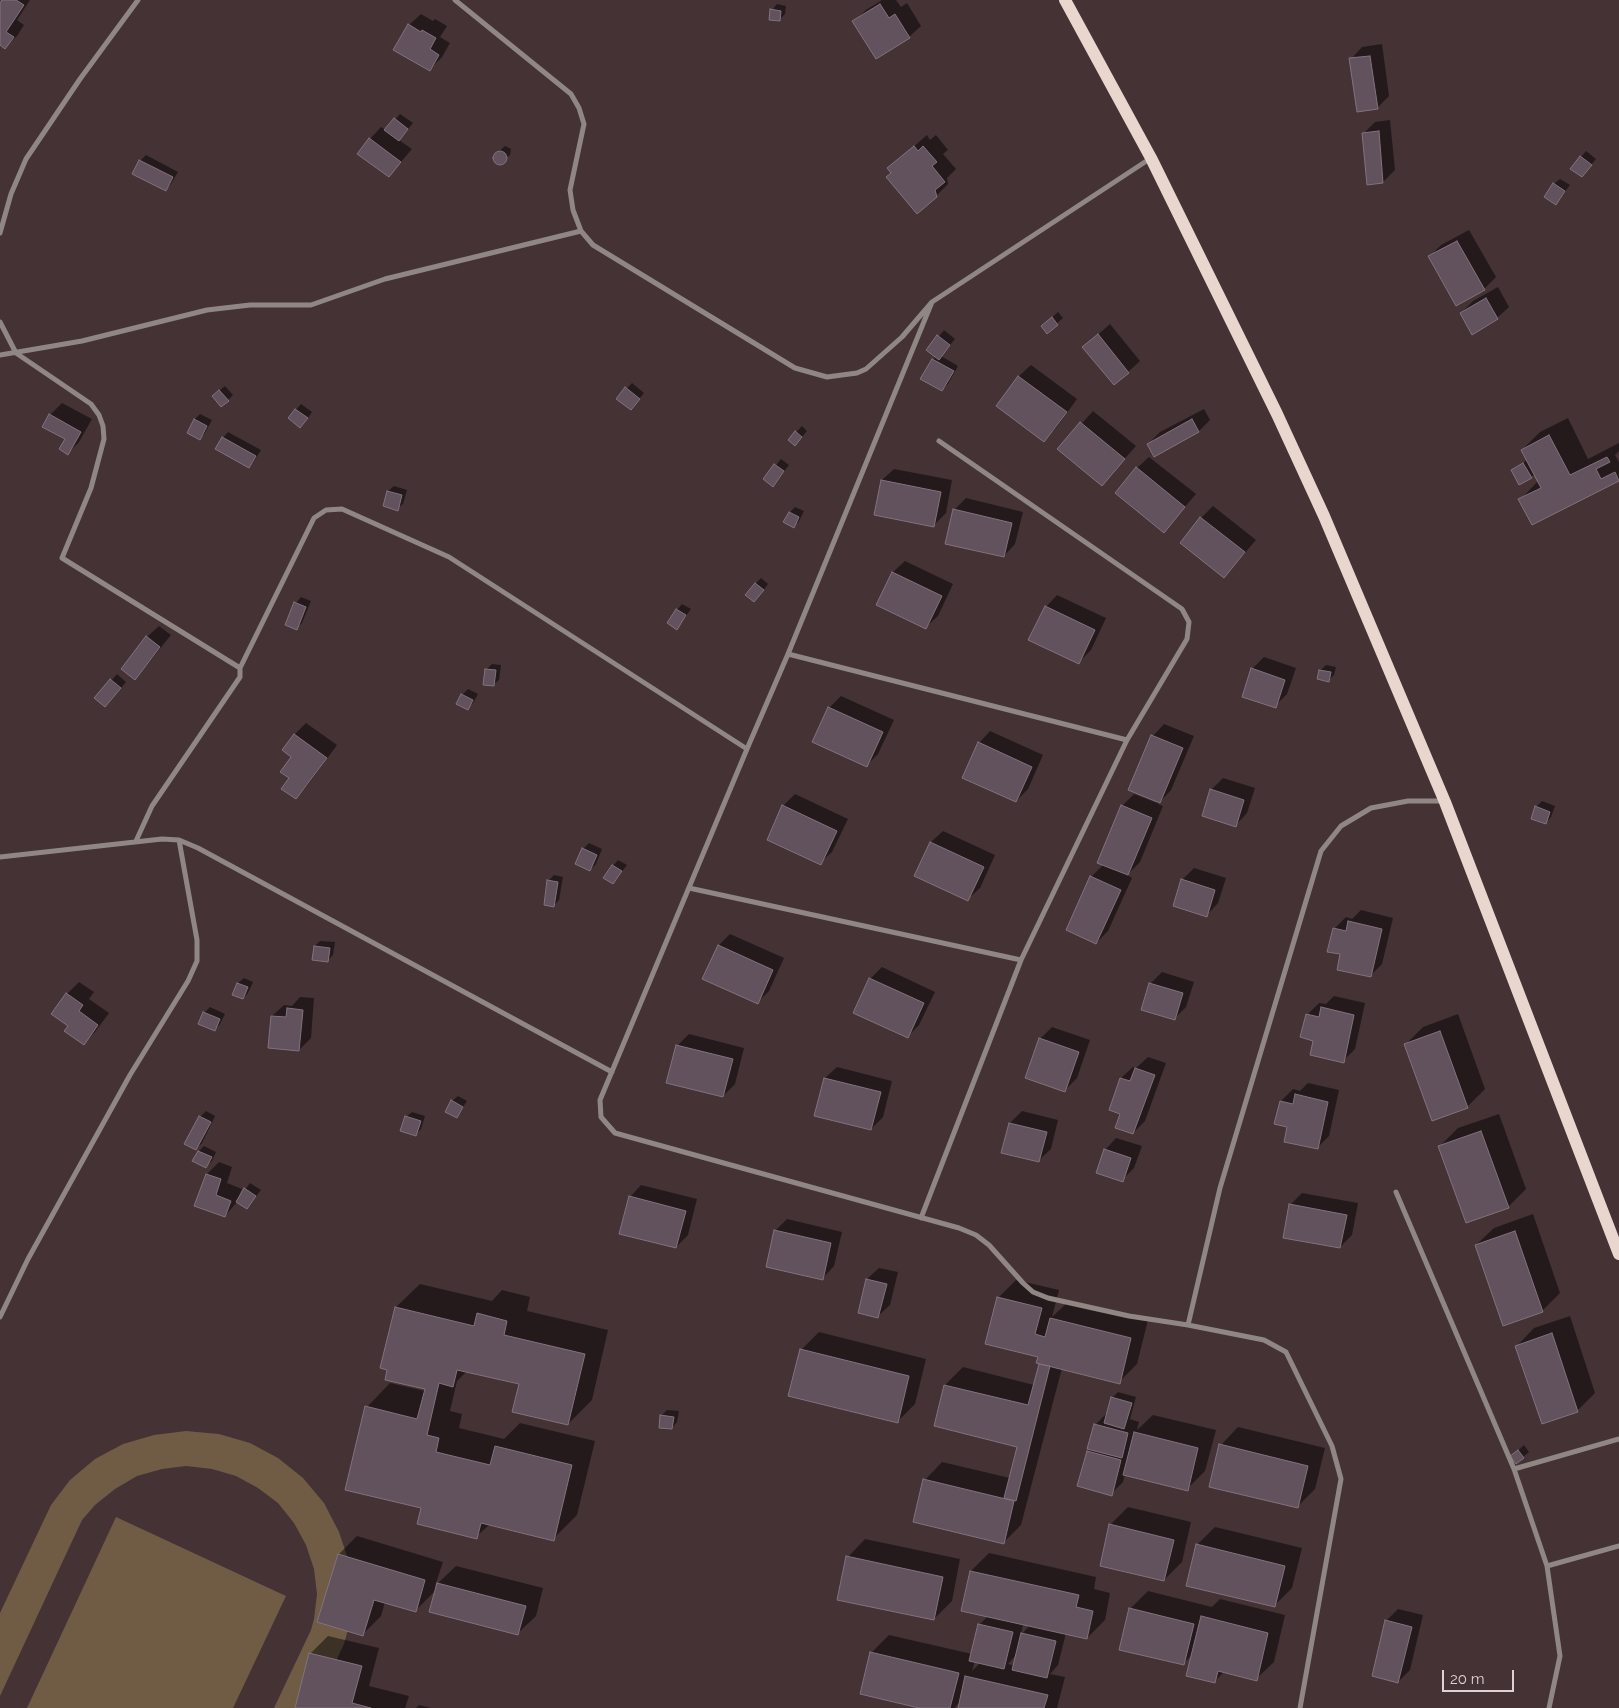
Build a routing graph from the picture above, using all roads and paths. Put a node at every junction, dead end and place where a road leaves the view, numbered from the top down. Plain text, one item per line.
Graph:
1 (138, 0) edge
2 (455, 0) edge
3 (1065, 0) edge
4 (1152, 158) junction
5 (580, 231) junction
6 (0, 234) edge
7 (932, 302) junction
8 (0, 322) edge
9 (16, 353) junction
10 (0, 355) edge
11 (939, 441) dead end
12 (788, 654) junction
13 (240, 668) junction
14 (1126, 740) junction
15 (747, 749) junction
16 (1445, 802) junction
17 (179, 840) junction
18 (136, 841) junction
19 (0, 857) edge
20 (689, 888) junction
21 (1022, 960) junction
22 (612, 1072) junction
23 (1396, 1192) dead end
24 (921, 1218) junction
25 (1619, 1254) edge
26 (0, 1317) edge
27 (1188, 1325) junction
28 (1619, 1439) edge
29 (1514, 1469) junction
30 (1619, 1546) edge
31 (1547, 1566) junction
32 (1300, 1708) edge
33 (1549, 1708) edge

1 - 6 street
2 - 5 street
3 - 4 main road
4 - 7 street
4 - 16 main road
5 - 7 street
5 - 9 street
7 - 12 street
8 - 9 street
9 - 10 street
9 - 13 street
11 - 14 street
12 - 14 street
12 - 15 street
13 - 15 street
13 - 18 street
14 - 21 street
15 - 20 street
16 - 25 main road
16 - 27 street
17 - 18 street
17 - 22 street
17 - 26 street
18 - 19 street
20 - 21 street
20 - 22 street
21 - 24 street
22 - 24 street
23 - 29 street
24 - 27 street
27 - 32 street
28 - 29 street
29 - 31 street
30 - 31 street
31 - 33 street

